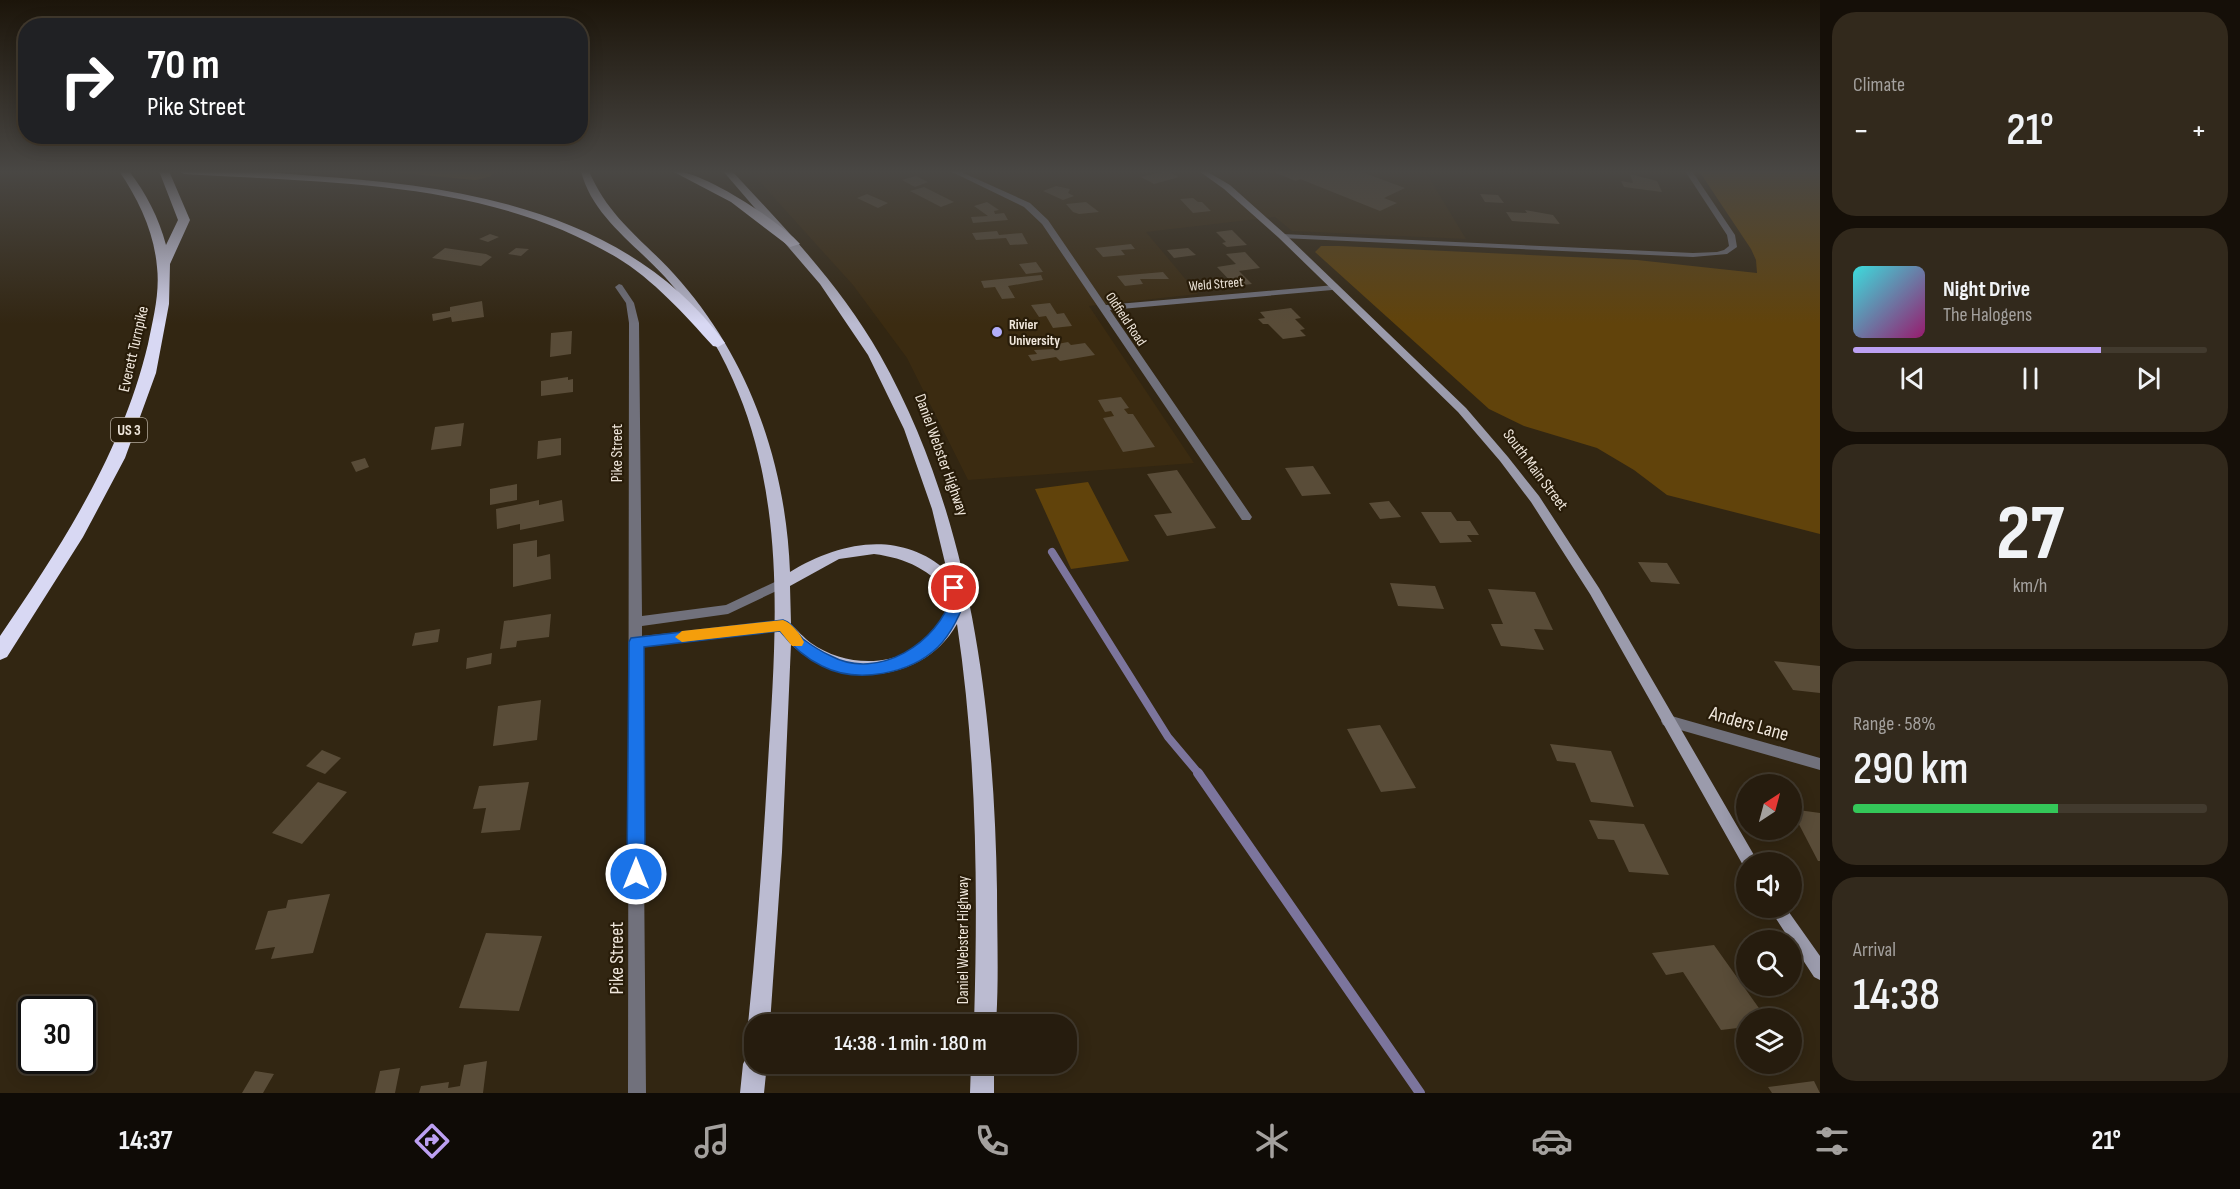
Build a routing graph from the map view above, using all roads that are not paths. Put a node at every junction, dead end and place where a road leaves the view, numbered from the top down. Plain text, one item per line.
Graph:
1 (152, 222) edge
2 (183, 222) edge
3 (552, 222) edge
4 (616, 222) edge
5 (765, 222) edge
6 (774, 222) edge
7 (1043, 222) edge
8 (1267, 222) edge
9 (1722, 222) edge
10 (1282, 236) junction
11 (794, 244) junction
12 (164, 263) junction
13 (619, 287) dead end
14 (1332, 287) junction
15 (1103, 308) junction
16 (718, 343) junction
17 (1246, 517) dead end
18 (783, 583) junction
19 (959, 595) junction
20 (636, 622) junction
21 (783, 626) junction
22 (636, 642) junction
23 (0, 652) edge
24 (1668, 721) junction
25 (1820, 764) edge
26 (1744, 852) edge
27 (1784, 918) edge
28 (1820, 971) edge
29 (760, 1014) edge
30 (985, 1014) edge
31 (754, 1074) edge
32 (983, 1074) edge
33 (637, 1093) edge
34 (752, 1093) edge
35 (982, 1093) edge

1 - 12 highway, Everett Turnpike / US 3
2 - 12 highway
3 - 16 highway
4 - 16 main road
5 - 11 highway
6 - 11 main road, Daniel Webster Highway
7 - 15 street, Oldfield Road
8 - 10 street, South Main Street
9 - 10 street
10 - 14 street, South Main Street
11 - 19 main road, Daniel Webster Highway
12 - 23 highway, Everett Turnpike / US 3
13 - 20 street, Pike Street
14 - 15 street, Weld Street
14 - 24 street, South Main Street
15 - 17 street, Oldfield Road
16 - 18 main road
18 - 19 main road
18 - 20 street
18 - 21 main road
19 - 21 main road
19 - 30 main road, Daniel Webster Highway
20 - 22 street, Pike Street
21 - 22 street
21 - 29 main road
22 - 33 street, Pike Street
24 - 25 street, Anders Lane
24 - 26 street, South Main Street
27 - 28 street
31 - 34 main road
32 - 35 main road

